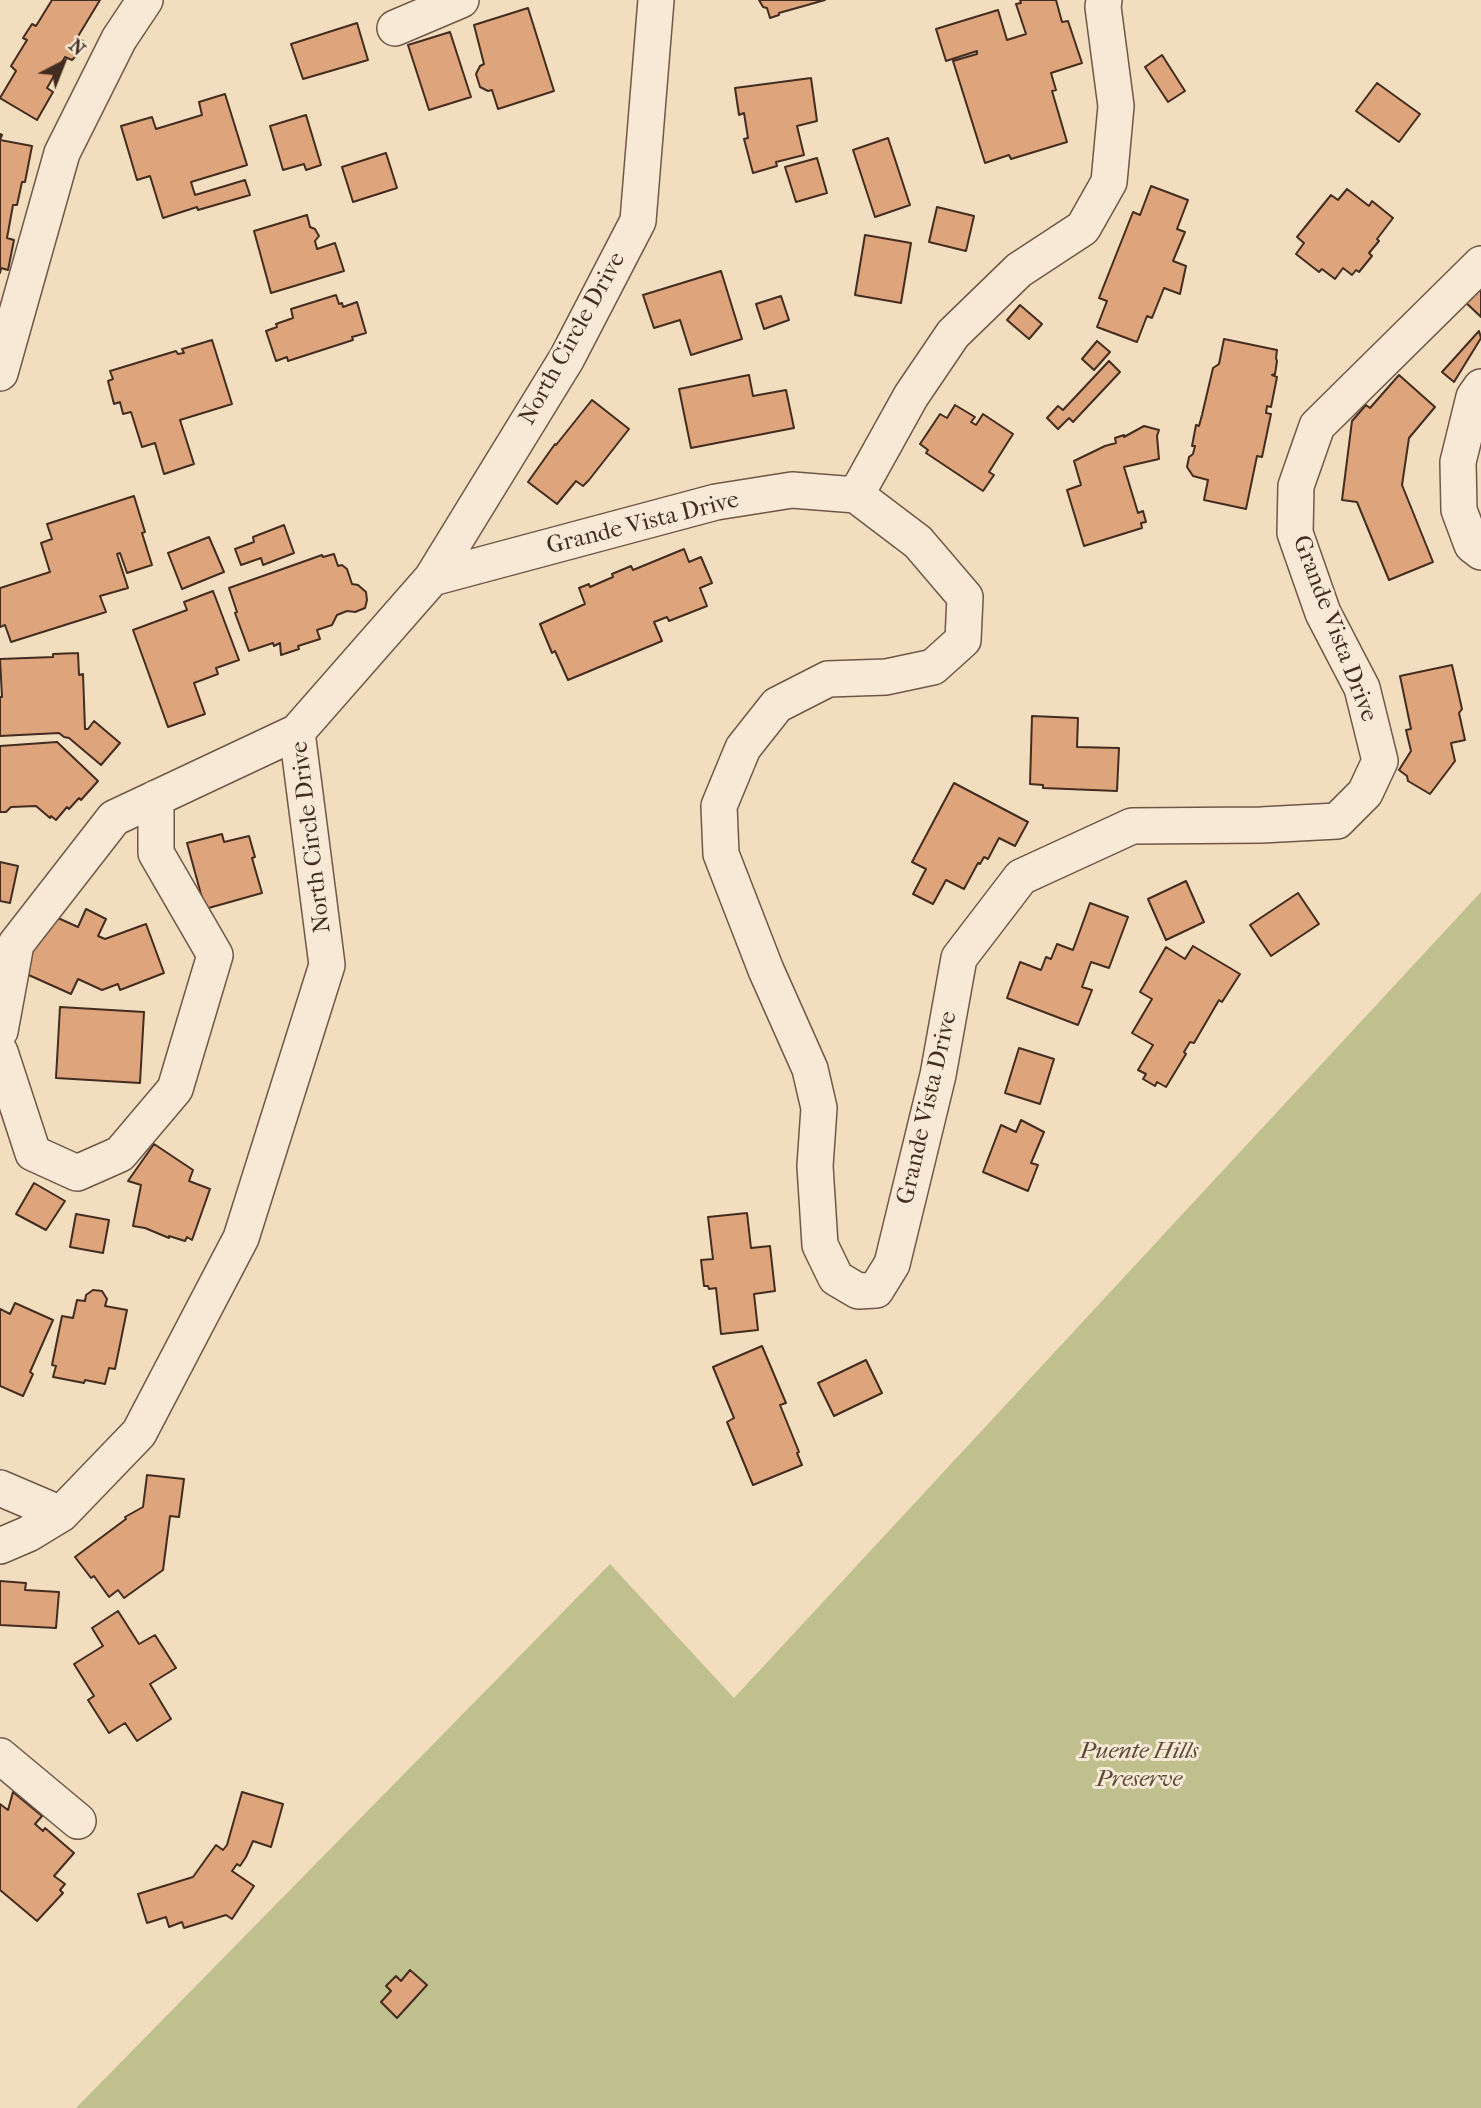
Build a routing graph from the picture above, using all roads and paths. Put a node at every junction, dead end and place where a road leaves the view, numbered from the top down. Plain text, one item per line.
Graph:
1 (145, 0) edge
2 (461, 0) edge
3 (656, 0) edge
4 (1104, 0) edge
5 (395, 28) dead end
6 (1481, 264) edge
7 (0, 373) edge
8 (1481, 387) edge
9 (856, 495) junction
10 (1481, 552) edge
11 (432, 578) junction
12 (297, 732) junction
13 (156, 798) junction
14 (0, 1031) edge
15 (0, 1052) edge
16 (0, 1488) edge
17 (61, 1514) junction
18 (0, 1546) edge
19 (0, 1756) edge
20 (78, 1821) dead end

1 - 7 street
2 - 5 street
3 - 11 street, North Circle Drive
4 - 9 street
6 - 9 street, Grande Vista Drive
8 - 10 street
9 - 11 street, Grande Vista Drive
11 - 12 street, North Circle Drive
12 - 13 street
12 - 17 street, North Circle Drive
13 - 14 street
13 - 15 street
16 - 17 street
17 - 18 street, North Circle Drive
19 - 20 street

